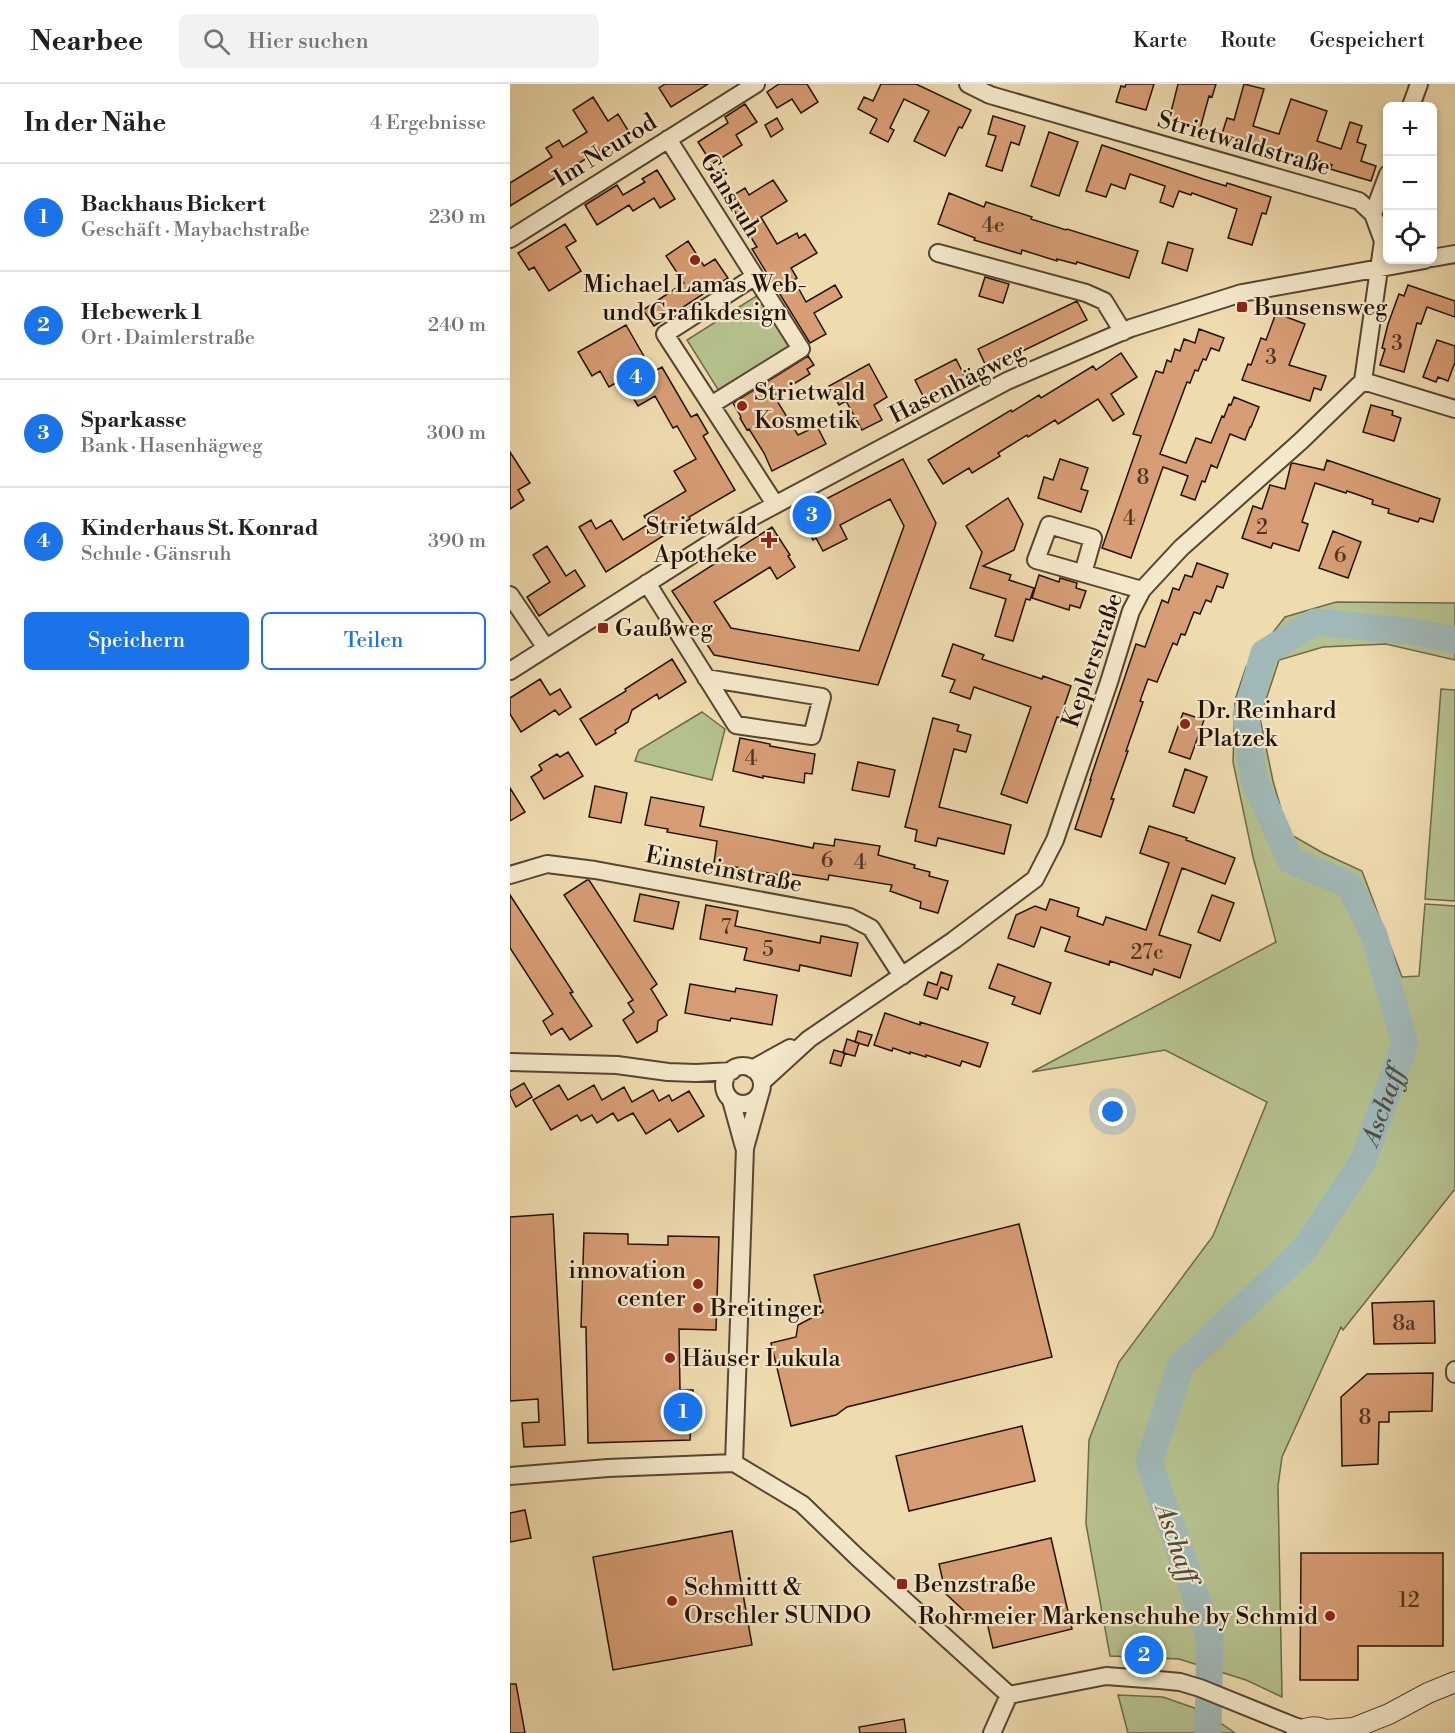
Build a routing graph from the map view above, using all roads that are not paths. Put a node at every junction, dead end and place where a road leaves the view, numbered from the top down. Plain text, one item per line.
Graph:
1 (756, 84) edge
2 (968, 84) edge
3 (1419, 84) edge
4 (1412, 102) edge
5 (668, 139) junction
6 (1383, 187) edge
7 (1373, 214) junction
8 (510, 239) edge
9 (938, 253) dead end
10 (1455, 254) edge
11 (1437, 257) edge
12 (1400, 264) edge
13 (1381, 267) junction
14 (754, 277) junction
15 (1123, 332) junction
16 (1363, 381) junction
17 (711, 405) junction
18 (1455, 409) edge
19 (775, 504) junction
20 (1083, 573) dead end
21 (647, 584) junction
22 (1142, 590) junction
23 (510, 595) edge
24 (546, 648) junction
25 (510, 672) edge
26 (706, 678) junction
27 (510, 875) edge
28 (902, 976) junction
29 (510, 1062) edge
30 (758, 1082) junction
31 (729, 1085) junction
32 (745, 1148) junction
33 (734, 1463) junction
34 (510, 1476) edge
35 (1455, 1682) edge
36 (1008, 1695) junction
37 (1245, 1707) junction
38 (1389, 1714) junction
39 (1301, 1731) edge
40 (1328, 1731) edge
41 (992, 1733) edge
42 (1276, 1733) edge
43 (1367, 1733) edge

1 - 5 street, Im Neurod
2 - 7 street, Strietwaldstraße
3 - 4 street
5 - 8 street, Im Neurod
5 - 14 street, Gänsruh
6 - 7 street
7 - 13 street
9 - 15 street
10 - 11 street
12 - 13 street
13 - 15 street, Hasenhägweg
13 - 16 street
14 - 17 street, Gänsruh
14 - 17 street, Gänsruh
15 - 19 street, Hasenhägweg
16 - 18 street
16 - 22 street, Keplerstraße
17 - 19 street, Gänsruh
19 - 21 street, Hasenhägweg
20 - 22 street
21 - 24 street, Hasenhägweg
21 - 26 street
22 - 28 street, Keplerstraße
23 - 24 street
24 - 25 street, Hasenhägweg
26 - 26 street
27 - 28 street, Einsteinstraße
28 - 30 street, Keplerstraße
29 - 31 street
30 - 31 street
30 - 31 street, Keplerstraße
30 - 32 street
31 - 32 street
32 - 33 street
33 - 34 street
33 - 36 street
35 - 38 street
36 - 37 street
36 - 41 street
37 - 39 street
37 - 42 street
38 - 40 street
38 - 43 street
39 - 40 street

